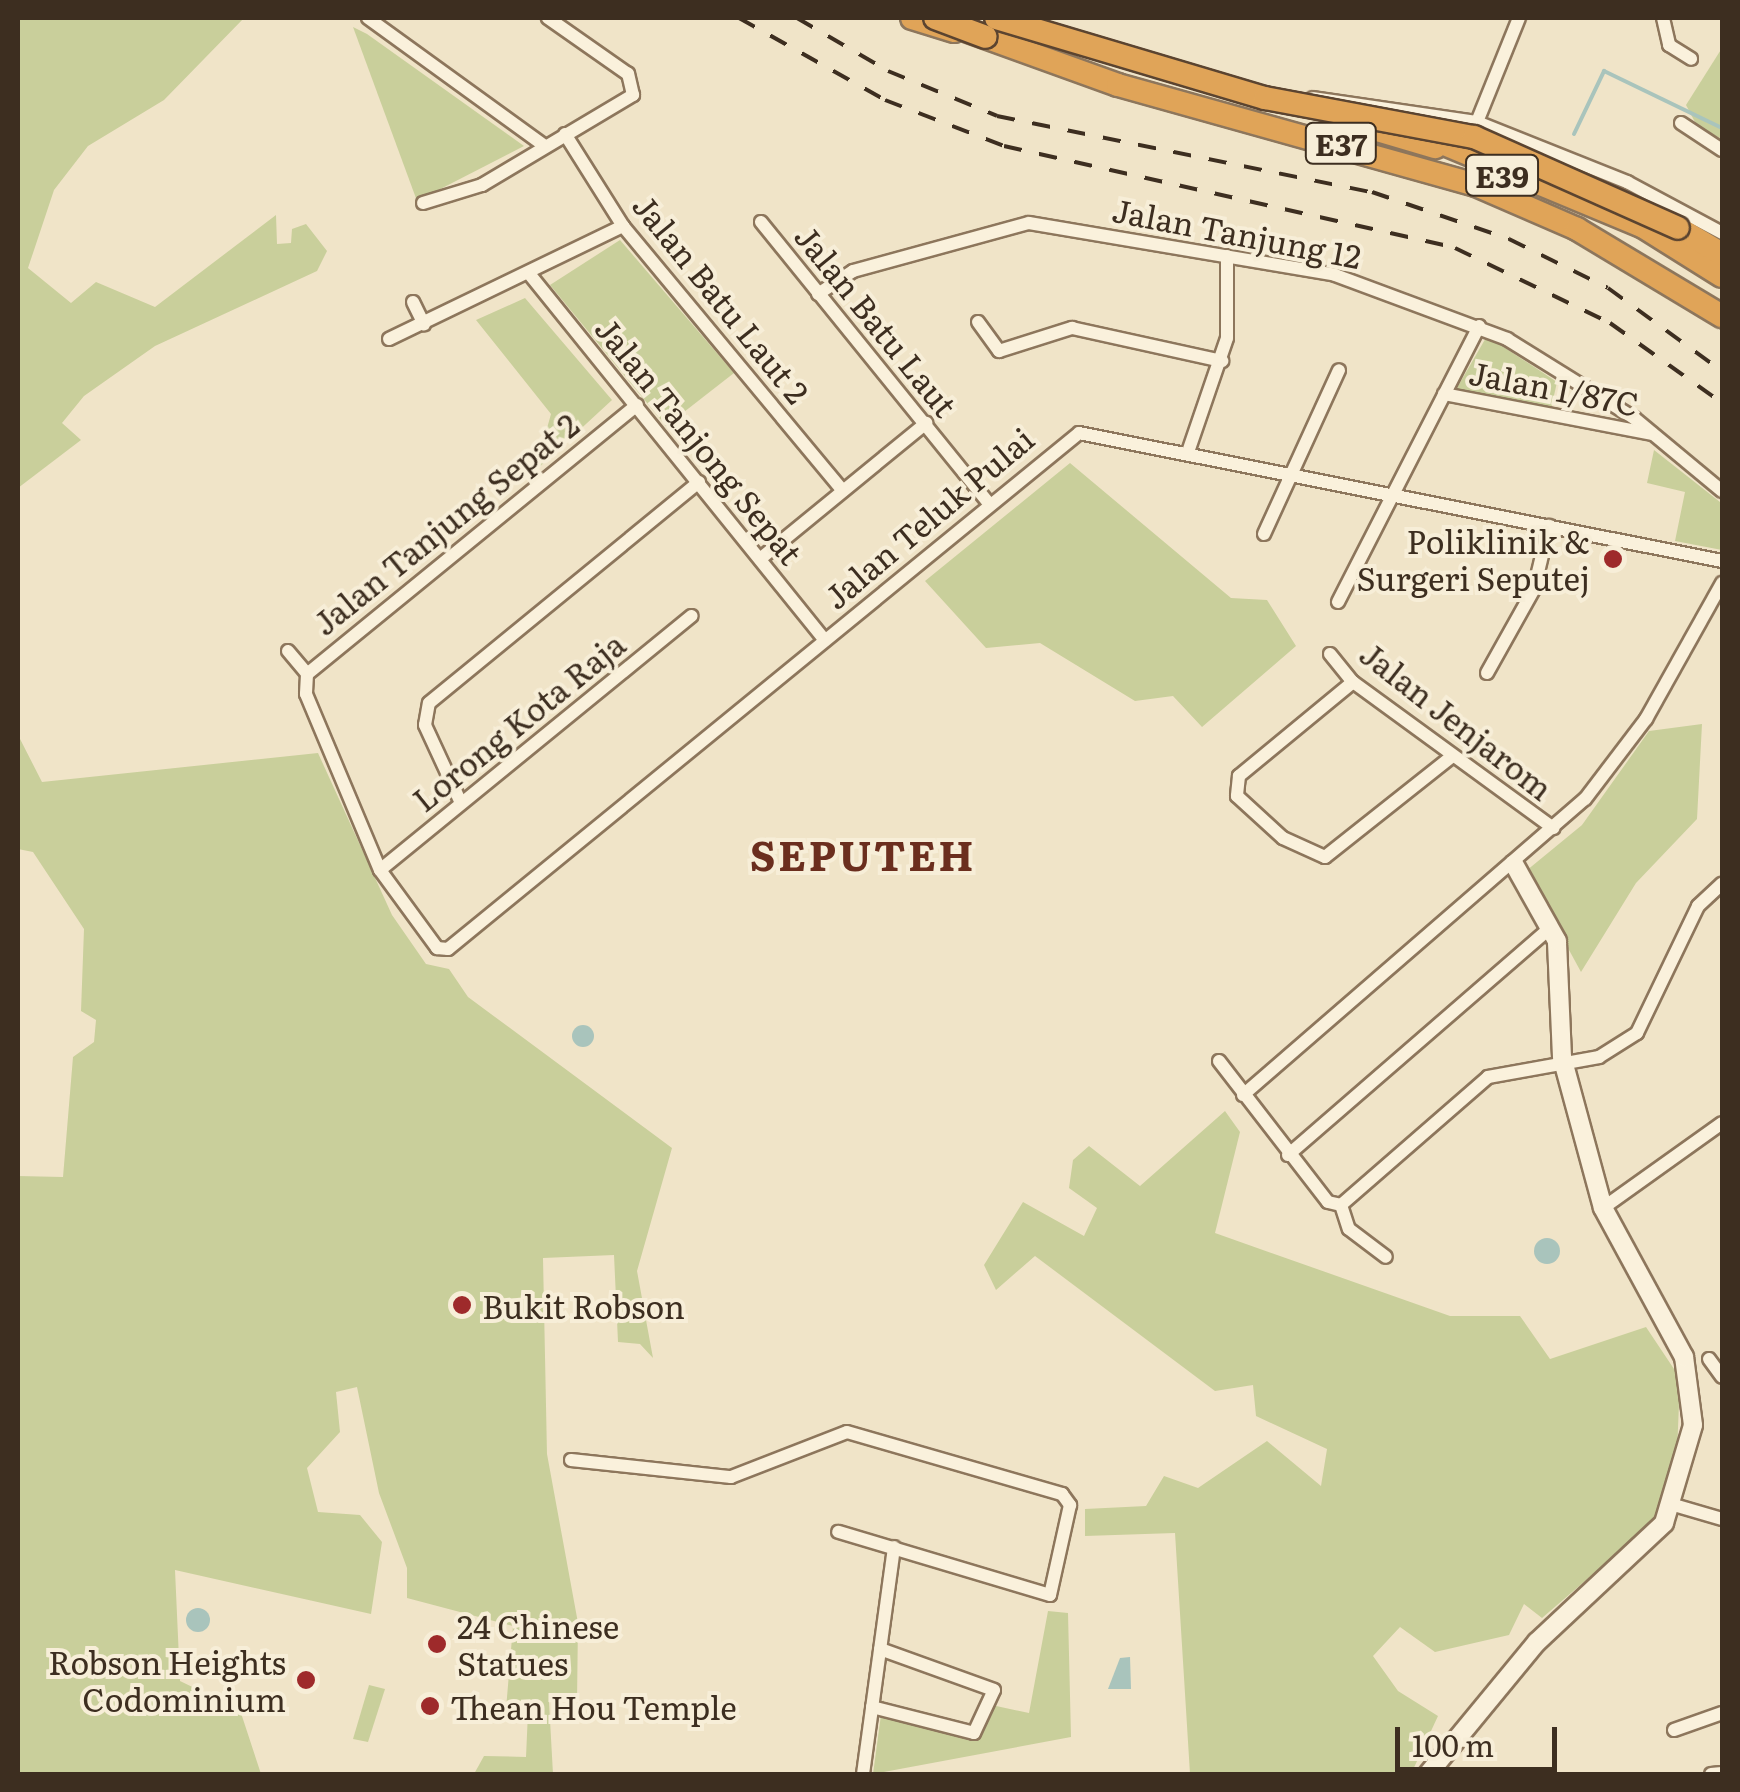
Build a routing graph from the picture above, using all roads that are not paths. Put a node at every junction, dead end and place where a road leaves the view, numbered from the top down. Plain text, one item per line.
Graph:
1 (368, 18) edge
2 (548, 18) edge
3 (912, 18) edge
4 (937, 18) edge
5 (947, 18) edge
6 (1519, 18) edge
7 (1662, 18) edge
8 (993, 29) edge
9 (1690, 59) dead end
10 (1265, 98) junction
11 (1295, 99) junction
12 (1477, 122) junction
13 (1681, 123) dead end
14 (565, 134) junction
15 (545, 146) junction
16 (1722, 150) edge
17 (423, 203) dead end
18 (761, 222) dead end
19 (622, 226) junction
20 (1642, 226) junction
21 (1722, 233) edge
22 (1227, 256) junction
23 (1722, 256) edge
24 (531, 276) junction
25 (1722, 276) edge
26 (1722, 288) edge
27 (818, 294) junction
28 (414, 302) dead end
29 (1722, 302) edge
30 (1722, 316) edge
31 (978, 322) dead end
32 (424, 325) junction
33 (1479, 326) junction
34 (389, 339) dead end
35 (1222, 361) junction
36 (1339, 370) dead end
37 (1444, 394) junction
38 (637, 405) junction
39 (926, 423) junction
40 (1654, 434) junction
41 (1188, 452) junction
42 (1287, 472) junction
43 (699, 482) junction
44 (1722, 491) edge
45 (842, 492) junction
46 (1394, 494) junction
47 (987, 501) junction
48 (1550, 526) junction
49 (1264, 534) dead end
50 (760, 559) junction
51 (1722, 561) edge
52 (1722, 583) edge
53 (1338, 602) dead end
54 (691, 616) dead end
55 (825, 640) junction
56 (288, 651) dead end
57 (1330, 654) dead end
58 (307, 674) junction
59 (1487, 674) dead end
60 (1353, 682) junction
61 (1451, 757) junction
62 (461, 803) junction
63 (1553, 828) junction
64 (1514, 864) junction
65 (380, 870) junction
66 (1722, 884) edge
67 (1551, 927) junction
68 (1562, 1057) junction
69 (1220, 1061) dead end
70 (1244, 1095) junction
71 (1722, 1124) edge
72 (1288, 1155) junction
73 (1341, 1206) junction
74 (1603, 1208) junction
75 (1386, 1257) dead end
76 (1709, 1358) dead end
77 (1722, 1377) edge
78 (571, 1460) dead end
79 (1674, 1505) junction
80 (1722, 1519) edge
81 (838, 1532) dead end
82 (894, 1548) junction
83 (880, 1650) junction
84 (872, 1707) junction
85 (1722, 1712) edge
86 (1674, 1730) dead end
87 (1722, 1773) edge
88 (863, 1774) edge
89 (1428, 1774) edge
90 (1711, 1774) edge

1 - 15 street
2 - 14 street
3 - 8 highway
4 - 8 highway, bridge
5 - 8 highway, E39, bridge
6 - 12 street
7 - 9 street
8 - 10 highway, E39, bridge
8 - 11 highway, E37
8 - 29 highway, E39
8 - 30 highway, E37
10 - 23 highway, bridge
10 - 26 highway, E39, bridge
11 - 12 street
11 - 20 highway, E37
12 - 21 street
13 - 16 street
14 - 15 street
14 - 19 street, Jalan Batu Laut 2
15 - 17 street
18 - 27 street, Jalan Batu Laut
19 - 24 street
19 - 45 street, Jalan Batu Laut 2
20 - 23 highway
20 - 25 highway, E37
22 - 27 street, Jalan Tanjung 12
22 - 33 street, Jalan Tanjung 12
22 - 35 street
24 - 32 street
24 - 38 street, Jalan Tanjong Sepat
27 - 39 street, Jalan Batu Laut
28 - 32 street
31 - 35 street
32 - 34 street
33 - 37 street
33 - 40 street, Jalan Tanjung 12
35 - 41 street
36 - 42 street
37 - 40 street, Jalan 1/87C
37 - 46 street
38 - 43 street, Jalan Tanjong Sepat
38 - 58 street, Jalan Tanjung Sepat 2
39 - 45 street
39 - 47 street, Jalan Batu Laut
40 - 44 street, Jalan Tanjung 12
41 - 42 street, Jalan Teluk Pulai
41 - 47 street, Jalan Teluk Pulai
42 - 46 street, Jalan Teluk Pulai
42 - 49 street
43 - 50 street, Jalan Tanjong Sepat
43 - 62 street
45 - 50 street
46 - 48 street, Jalan Teluk Pulai
46 - 53 street
47 - 55 street, Jalan Teluk Pulai
48 - 51 street, Jalan Teluk Pulai
48 - 59 street
50 - 55 street, Jalan Tanjong Sepat
52 - 63 street
54 - 62 street, Lorong Kota Raja
55 - 65 street, Jalan Teluk Pulai
56 - 58 street
57 - 60 street, Jalan Jenjarom
58 - 65 street, Jalan Tanjung Sepat 2
60 - 61 street, Jalan Jenjarom
60 - 61 street
61 - 63 street, Jalan Jenjarom
62 - 65 street, Lorong Kota Raja
63 - 64 street
64 - 67 street
64 - 70 street
66 - 68 street
67 - 68 street
67 - 72 street
68 - 73 street
68 - 74 street
69 - 70 street
70 - 72 street
71 - 74 street
72 - 73 street
73 - 75 street
74 - 79 street
76 - 77 street
78 - 82 street
79 - 80 street
79 - 89 street
81 - 82 street
82 - 83 street
83 - 84 street
83 - 84 street
84 - 88 street
85 - 86 street
87 - 90 street

